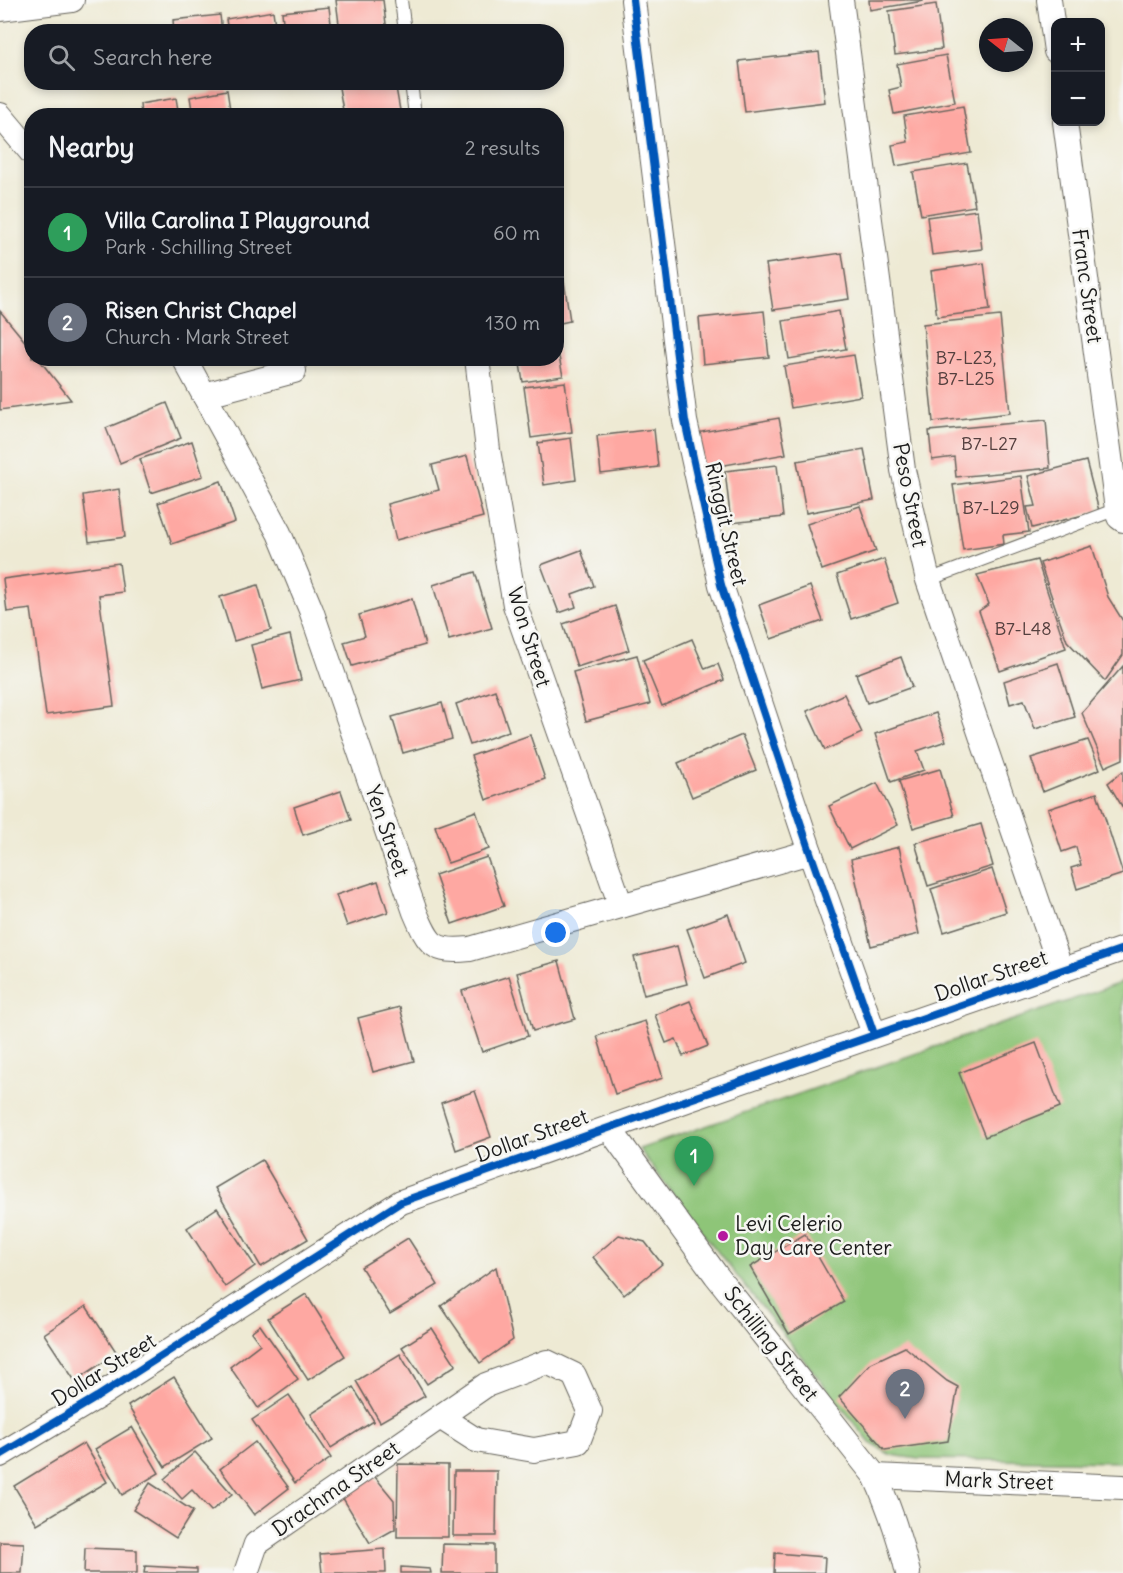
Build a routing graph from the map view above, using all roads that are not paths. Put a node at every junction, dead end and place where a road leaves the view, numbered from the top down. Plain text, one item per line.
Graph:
1 (72, 0) edge
2 (401, 0) edge
3 (633, 0) edge
4 (841, 0) edge
5 (1048, 0) edge
6 (0, 9) edge
7 (1051, 19) edge
8 (404, 24) edge
9 (412, 90) edge
10 (414, 108) edge
11 (0, 115) edge
12 (1066, 126) edge
13 (24, 144) edge
14 (188, 366) edge
15 (478, 366) edge
16 (294, 371) dead end
17 (204, 395) junction
18 (1120, 514) edge
19 (928, 580) junction
20 (810, 852) junction
21 (621, 906) junction
22 (1123, 949) edge
23 (1061, 970) junction
24 (874, 1034) junction
25 (609, 1128) junction
26 (440, 1417) junction
27 (0, 1455) edge
28 (875, 1476) junction
29 (1123, 1487) edge
30 (246, 1573) edge
31 (908, 1573) edge

1 - 6 street
2 - 8 lane
3 - 20 street, Ringgit Street
4 - 19 street, Peso Street
5 - 7 street
9 - 10 lane
11 - 13 street
12 - 18 street, Franc Street
14 - 17 street, Yen Street
15 - 21 street, Won Street
16 - 17 street
17 - 21 street, Yen Street
18 - 19 lane
19 - 23 street, Peso Street
20 - 21 street, Yen Street
20 - 24 street, Ringgit Street
22 - 23 street, Dollar Street
23 - 24 street, Dollar Street
24 - 25 street, Dollar Street
25 - 27 street, Dollar Street
25 - 28 street, Schilling Street
26 - 26 street, Drachma Street
26 - 30 street, Drachma Street
28 - 29 street, Mark Street
28 - 31 street, Schilling Street

